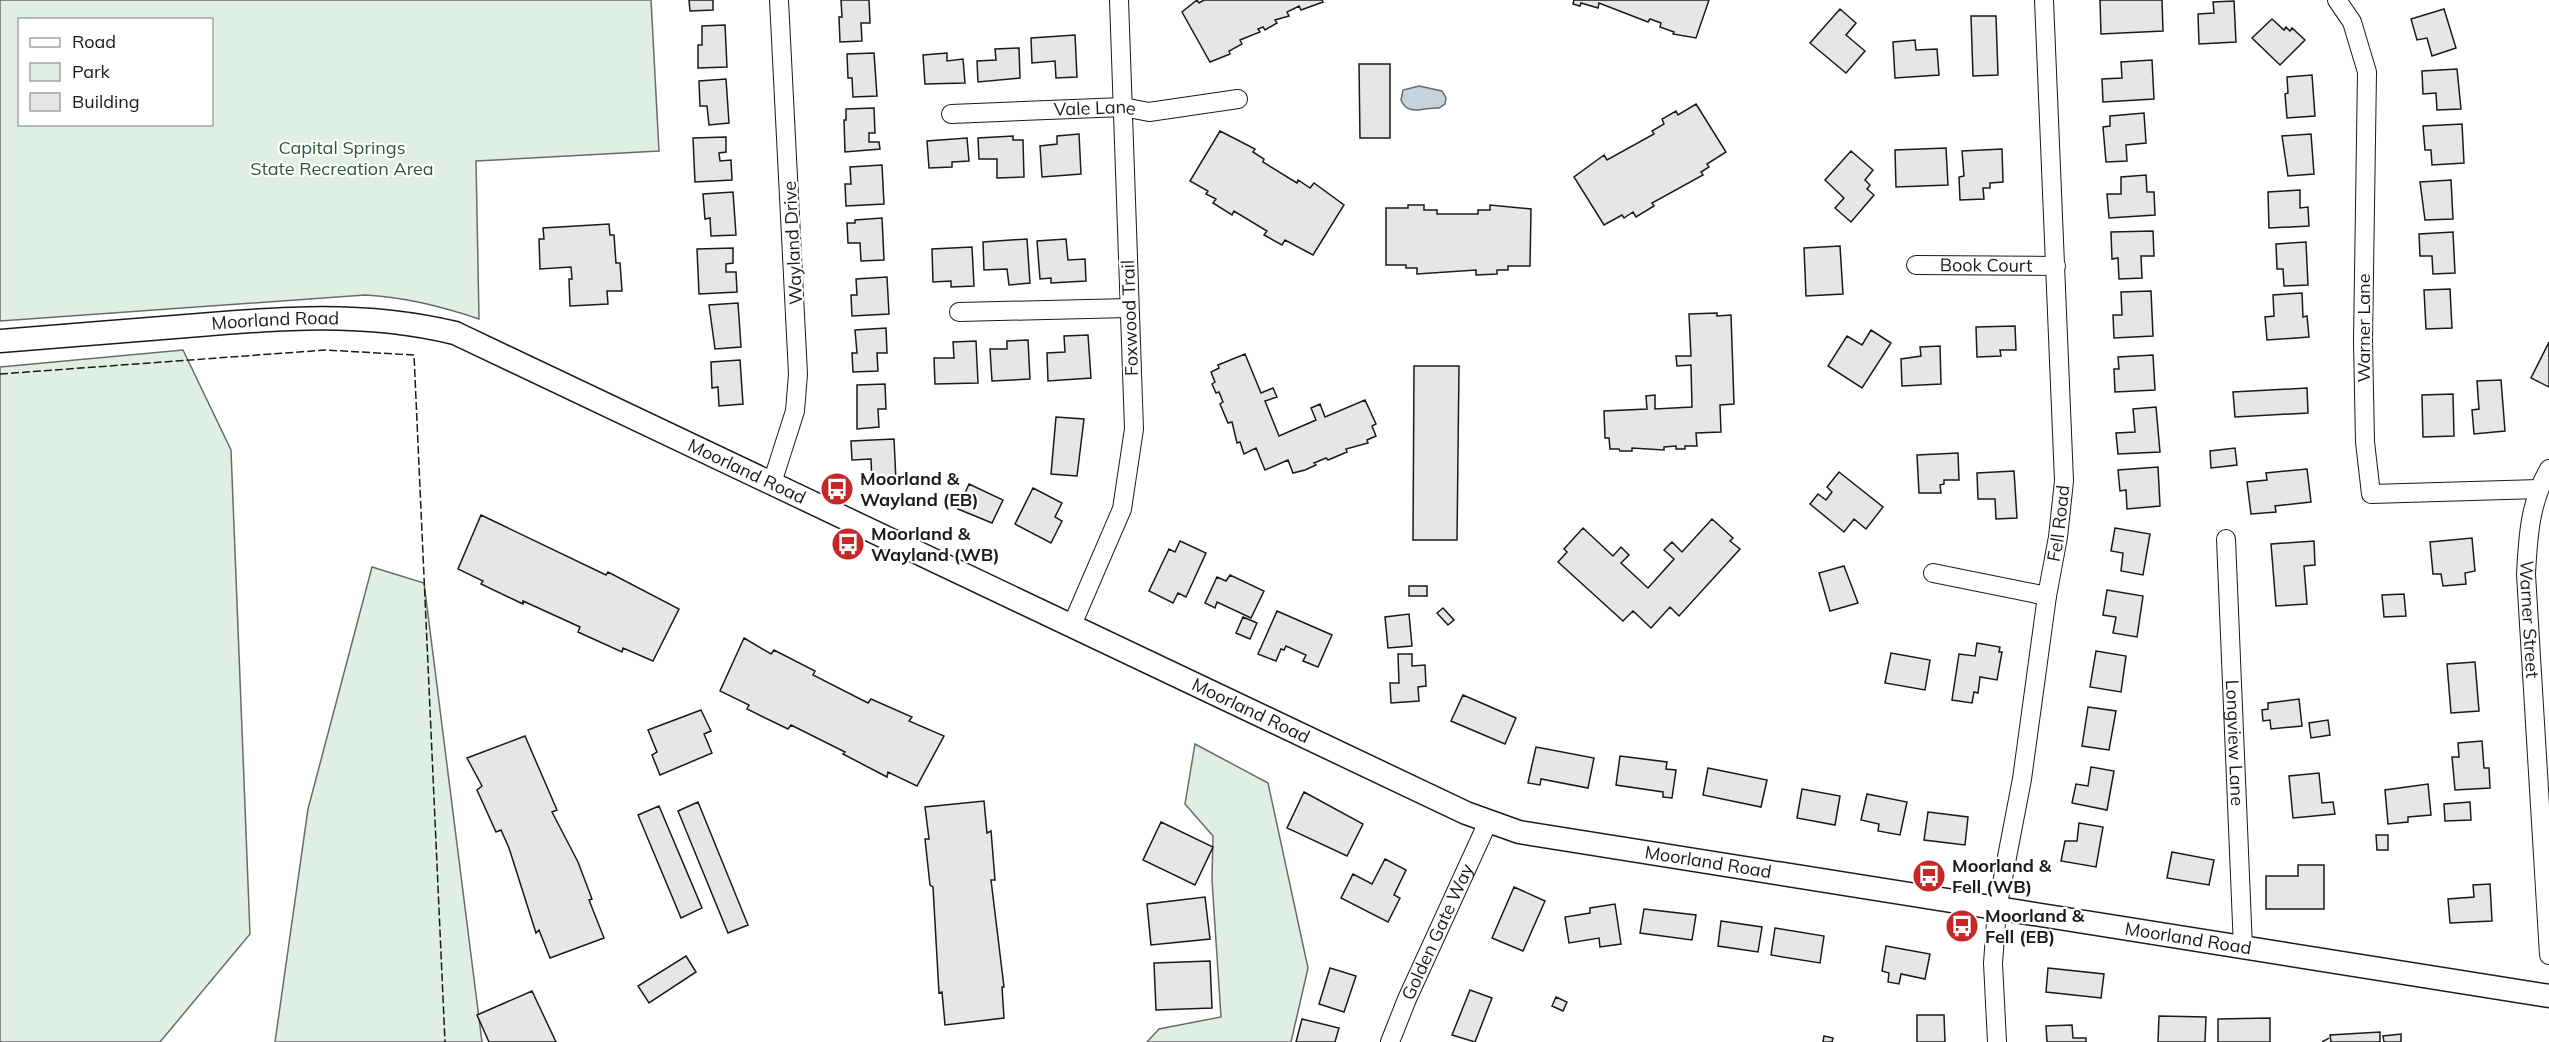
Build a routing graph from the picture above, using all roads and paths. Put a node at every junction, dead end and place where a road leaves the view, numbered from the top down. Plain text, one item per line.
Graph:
1 (779, 0) edge
2 (1119, 0) edge
3 (2044, 0) edge
4 (2337, 0) edge
5 (1238, 99) dead end
6 (1122, 107) junction
7 (951, 114) dead end
8 (1916, 265) dead end
9 (2056, 266) junction
10 (1129, 309) junction
11 (958, 312) dead end
12 (0, 342) edge
13 (2549, 469) edge
14 (772, 483) junction
15 (2539, 489) junction
16 (2226, 538) dead end
17 (1933, 573) dead end
18 (2047, 596) junction
19 (1072, 625) junction
20 (1488, 822) junction
21 (1998, 909) junction
22 (2243, 948) junction
23 (2549, 955) edge
24 (2549, 996) edge
25 (1390, 1042) edge
26 (1996, 1042) edge

1 - 14 street, Wayland Drive
2 - 6 street, Foxwood Trail
3 - 9 street, Fell Road
4 - 15 street, Warner Lane
5 - 6 street, Vale Lane
6 - 7 street, Vale Lane
6 - 10 street, Foxwood Trail
8 - 9 street, Book Court
9 - 18 street, Fell Road
10 - 11 street
10 - 19 street, Foxwood Trail
12 - 14 street, Moorland Road
13 - 15 street, Warner Street
14 - 19 street, Moorland Road
15 - 23 street, Warner Street
16 - 22 street, Longview Lane
17 - 18 street
18 - 21 street, Fell Road
19 - 20 street, Moorland Road
20 - 21 street, Moorland Road
20 - 25 street, Golden Gate Way
21 - 22 street, Moorland Road
21 - 26 street, Fell Road
22 - 24 street, Moorland Road

